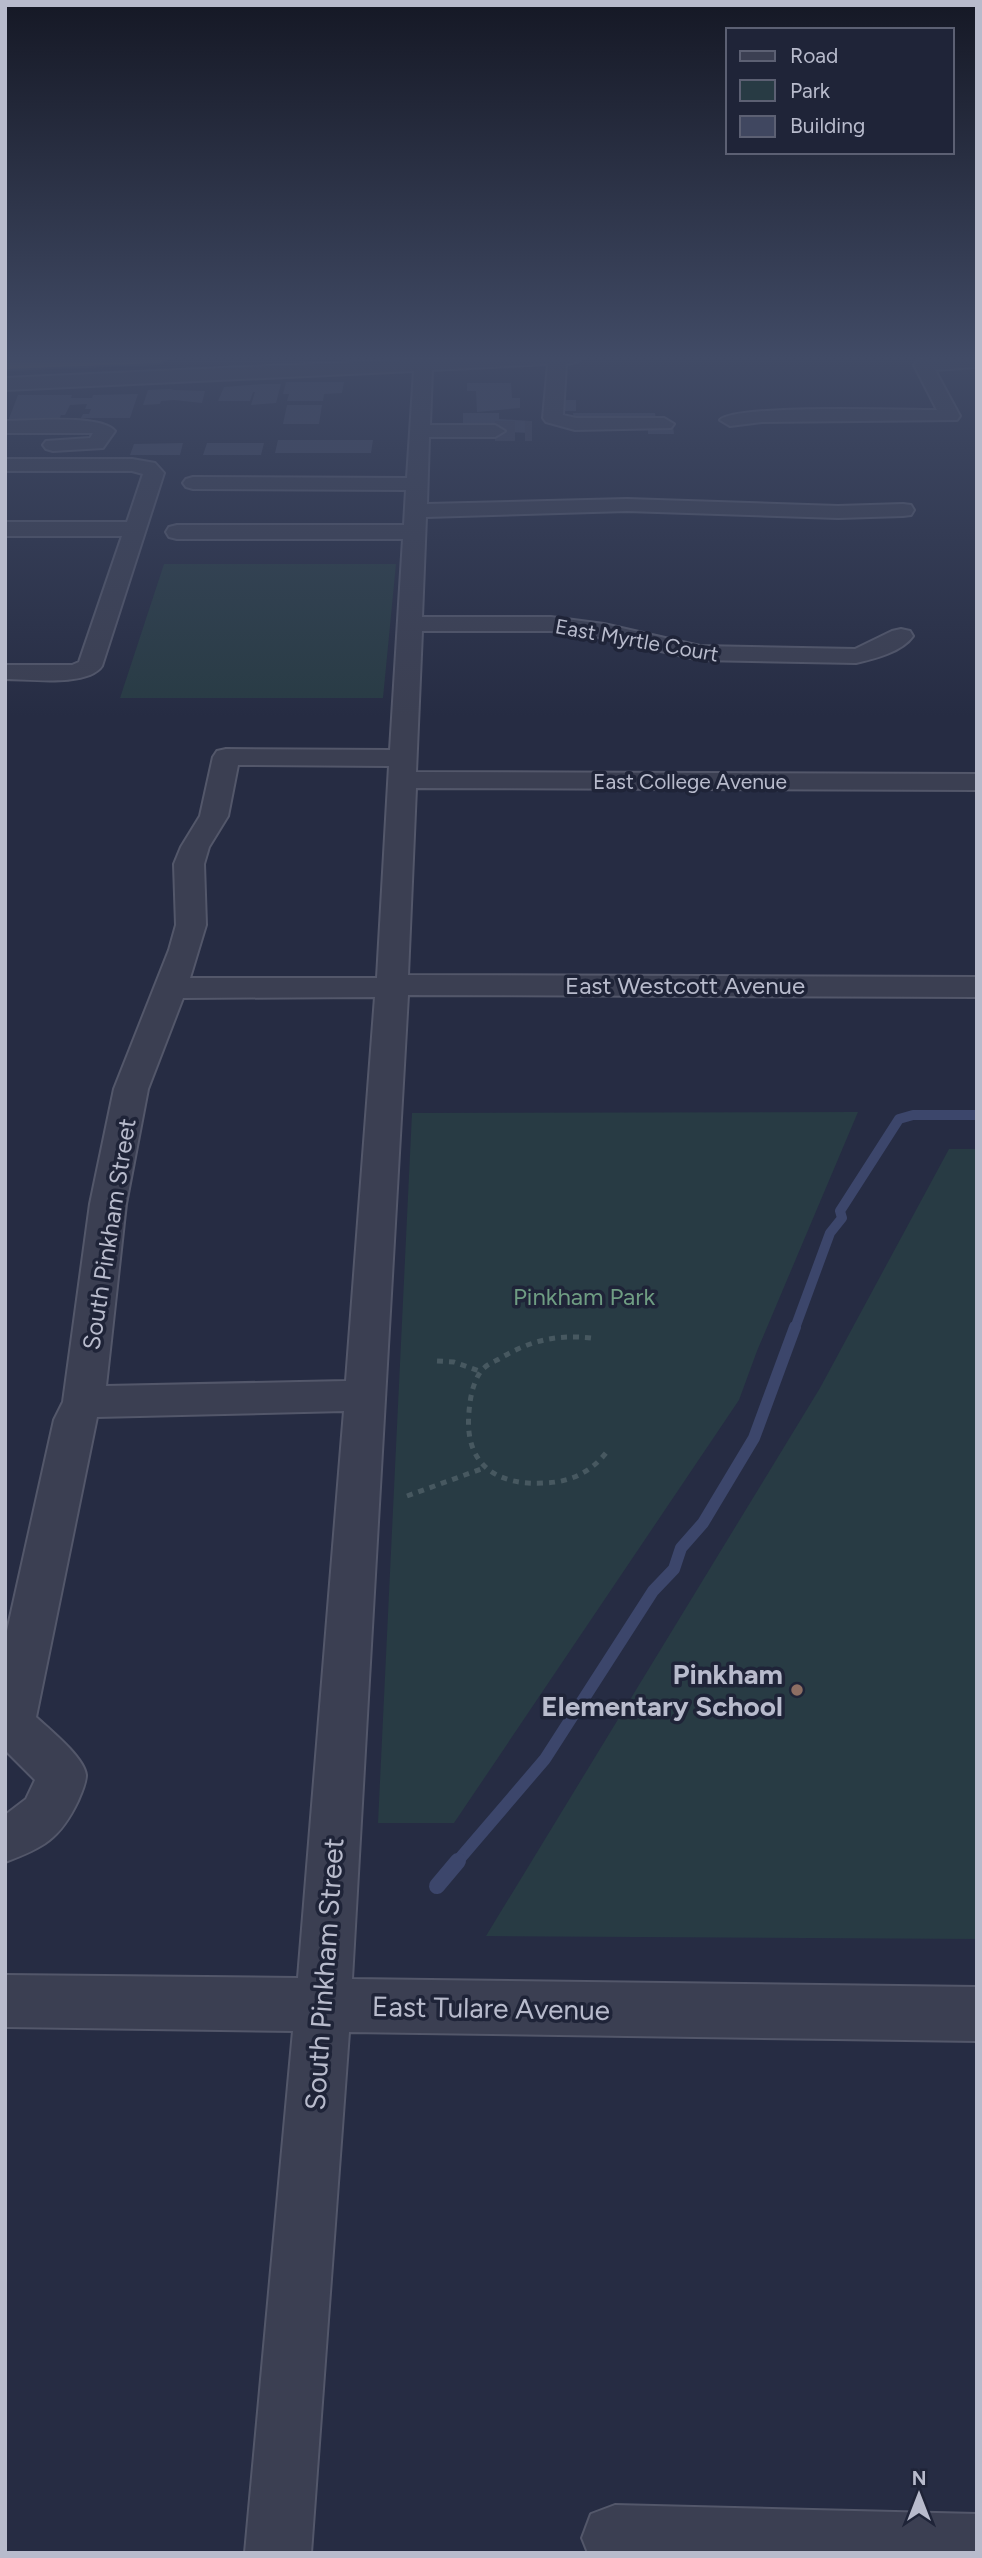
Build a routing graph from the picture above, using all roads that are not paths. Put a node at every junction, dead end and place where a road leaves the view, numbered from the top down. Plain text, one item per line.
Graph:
1 (152, 477) edge
2 (419, 477) edge
3 (193, 483) dead end
4 (261, 483) junction
5 (417, 509) junction
6 (903, 510) dead end
7 (5, 529) edge
8 (136, 529) junction
9 (177, 532) dead end
10 (250, 532) junction
11 (412, 624) junction
12 (901, 636) dead end
13 (5, 672) edge
14 (403, 769) junction
15 (977, 782) edge
16 (392, 986) junction
17 (977, 987) edge
18 (170, 988) junction
19 (365, 1396) junction
20 (85, 1402) junction
21 (8, 1725) edge
22 (5, 1839) edge
23 (5, 2001) edge
24 (323, 2007) junction
25 (977, 2014) edge
26 (615, 2538) dead end
27 (977, 2547) edge
28 (278, 2553) edge

1 - 8 street
2 - 5 street, South Pinkham Street
3 - 4 street
4 - 5 street
4 - 10 street
5 - 6 street
5 - 10 street
5 - 11 street, South Pinkham Street
7 - 8 street
8 - 13 street
9 - 10 street
11 - 12 street, East Myrtle Court
11 - 14 street, South Pinkham Street
14 - 15 street, East College Avenue
14 - 16 street, South Pinkham Street
14 - 18 street, South Pinkham Street
16 - 17 street, East Westcott Avenue
16 - 18 street
16 - 19 street, South Pinkham Street
18 - 20 street, South Pinkham Street
19 - 20 street
19 - 24 street, South Pinkham Street
20 - 21 street, South Pinkham Street
21 - 22 street
23 - 24 street, East Tulare Avenue
24 - 25 street, East Tulare Avenue
24 - 28 street, South Pinkham Street
26 - 27 street

